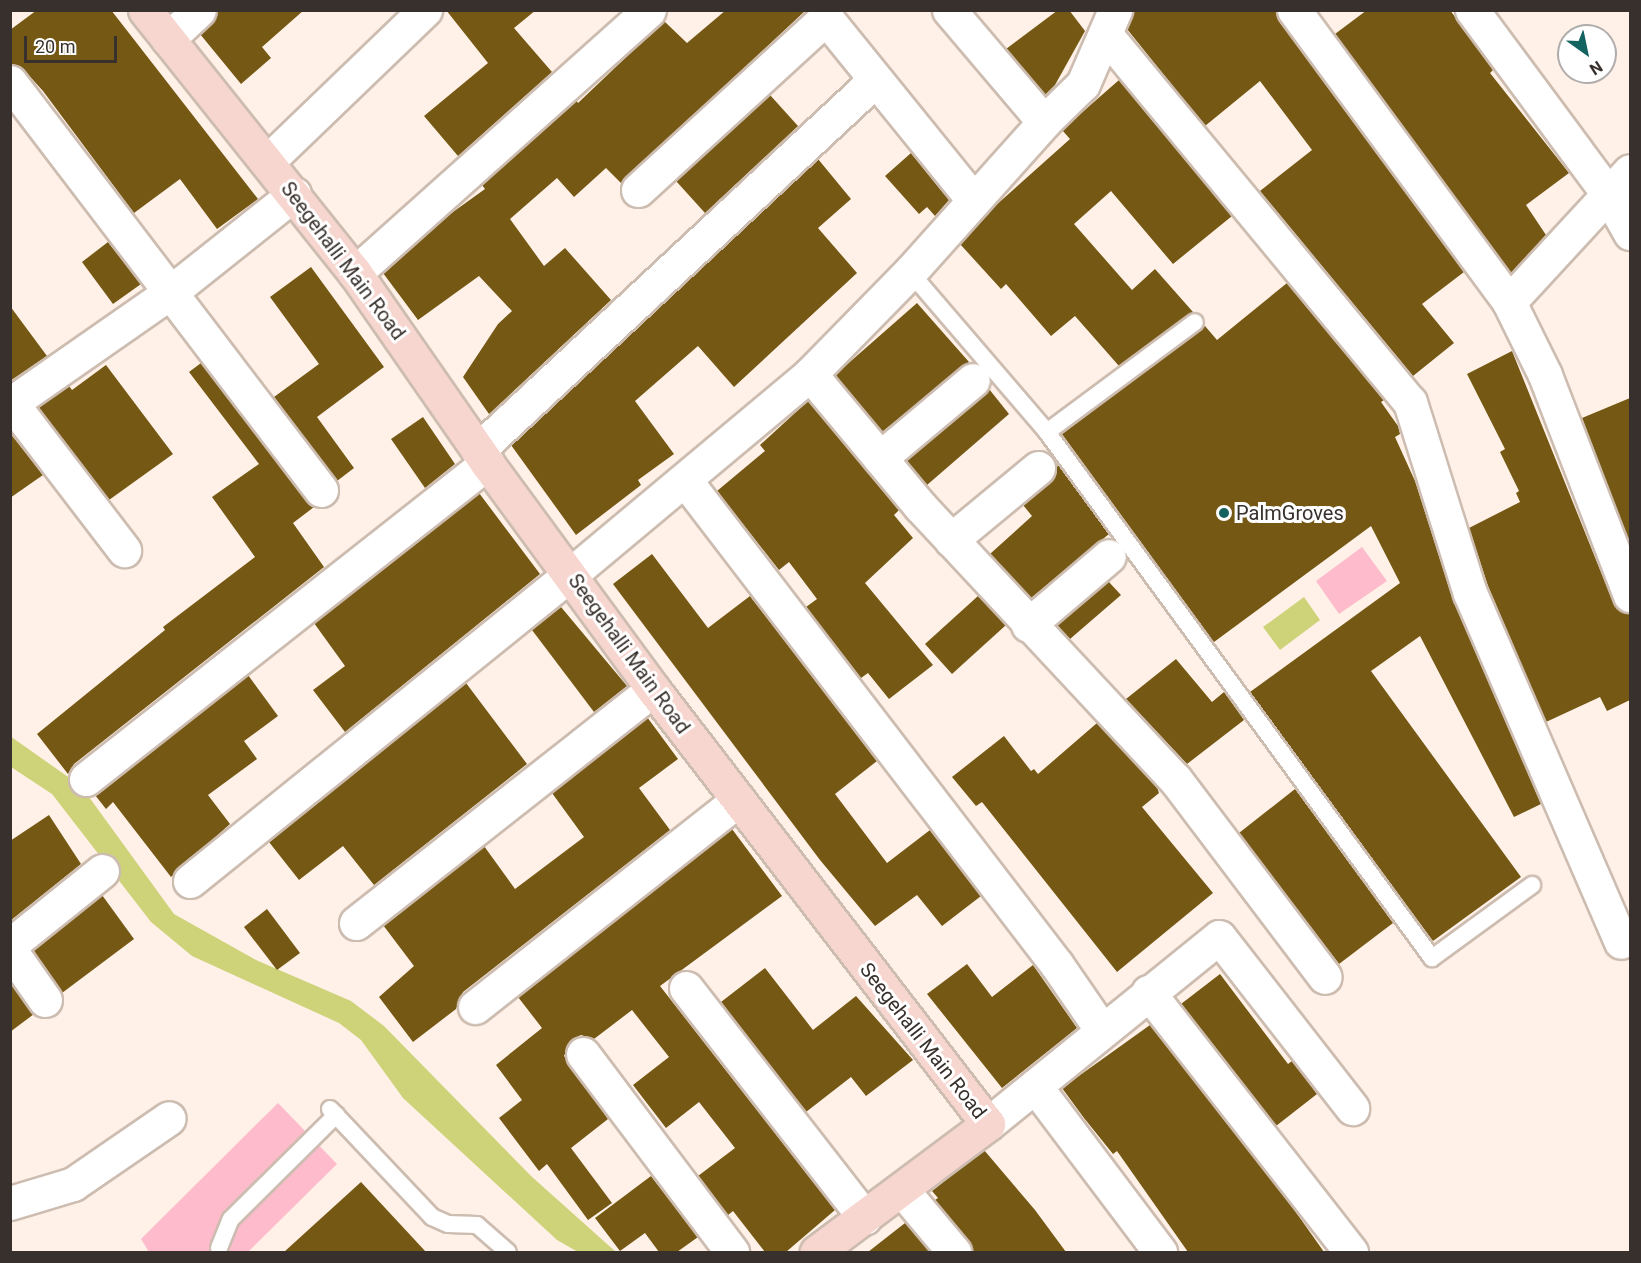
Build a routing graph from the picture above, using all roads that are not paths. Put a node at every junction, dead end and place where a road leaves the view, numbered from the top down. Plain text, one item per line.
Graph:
1 (145, 10) edge
2 (199, 10) edge
3 (425, 10) edge
4 (649, 10) edge
5 (949, 10) edge
6 (1294, 10) edge
7 (1472, 10) edge
8 (1111, 23) edge
9 (168, 39) junction
10 (875, 80) junction
11 (10, 82) edge
12 (1044, 122) junction
13 (268, 161) junction
14 (1619, 183) edge
15 (638, 190) dead end
16 (294, 194) junction
17 (974, 201) junction
18 (1630, 233) edge
19 (910, 272) junction
20 (355, 273) junction
21 (172, 291) junction
22 (1509, 302) junction
23 (1195, 322) dead end
24 (810, 374) junction
25 (973, 380) dead end
26 (11, 402) edge
27 (1047, 432) junction
28 (482, 457) junction
29 (880, 458) junction
30 (1038, 468) dead end
31 (685, 480) junction
32 (321, 490) dead end
33 (951, 540) junction
34 (124, 550) dead end
35 (1109, 556) dead end
36 (572, 574) junction
37 (1630, 595) edge
38 (1028, 625) junction
39 (653, 689) junction
40 (86, 779) dead end
41 (738, 800) junction
42 (102, 871) dead end
43 (190, 880) dead end
44 (1532, 885) dead end
45 (356, 923) dead end
46 (1622, 942) dead end
47 (10, 945) edge
48 (10, 950) edge
49 (1325, 976) dead end
50 (686, 988) dead end
51 (1148, 992) junction
52 (45, 1000) dead end
53 (476, 1007) dead end
54 (1101, 1029) junction
55 (583, 1054) dead end
56 (1035, 1086) junction
57 (1352, 1108) dead end
58 (169, 1118) dead end
59 (988, 1124) junction
60 (903, 1191) junction
61 (10, 1203) edge
62 (865, 1218) junction
63 (219, 1248) dead end
64 (508, 1252) edge
65 (732, 1252) edge
66 (817, 1252) edge
67 (954, 1252) edge
68 (1160, 1252) edge
69 (1351, 1252) edge

1 - 9 street, Seegehalli Main Road
2 - 9 street
3 - 13 street
4 - 20 street
5 - 12 street
6 - 22 street
7 - 14 street
8 - 12 street
8 - 46 street
9 - 13 street, Seegehalli Main Road
10 - 15 street
10 - 17 street
10 - 28 street
11 - 21 street
12 - 17 street
13 - 16 street, Seegehalli Main Road
14 - 18 street
14 - 22 street
16 - 20 street, Seegehalli Main Road
16 - 21 street
17 - 19 street
19 - 24 street
19 - 27 lane
20 - 28 street, Seegehalli Main Road
21 - 26 street
21 - 32 street
22 - 37 street
23 - 27 lane
24 - 29 street
24 - 31 street
25 - 29 street
26 - 34 street
27 - 44 lane
28 - 36 street, Seegehalli Main Road
28 - 40 street
29 - 33 street
30 - 33 street
31 - 36 street
31 - 54 street
33 - 38 street
35 - 38 street
36 - 39 street, Seegehalli Main Road
36 - 43 street
38 - 49 street
39 - 41 street, Seegehalli Main Road
39 - 45 street
41 - 53 street
41 - 59 street, Seegehalli Main Road
42 - 47 street
48 - 52 street
50 - 62 street
51 - 54 street
51 - 57 street
51 - 69 street
54 - 56 street
55 - 65 street
56 - 59 street
56 - 68 street
58 - 61 street
59 - 60 street, Seegehalli Main Road
60 - 62 street, Seegehalli Main Road
60 - 67 street
62 - 66 street, Seegehalli Main Road
63 - 64 lane

